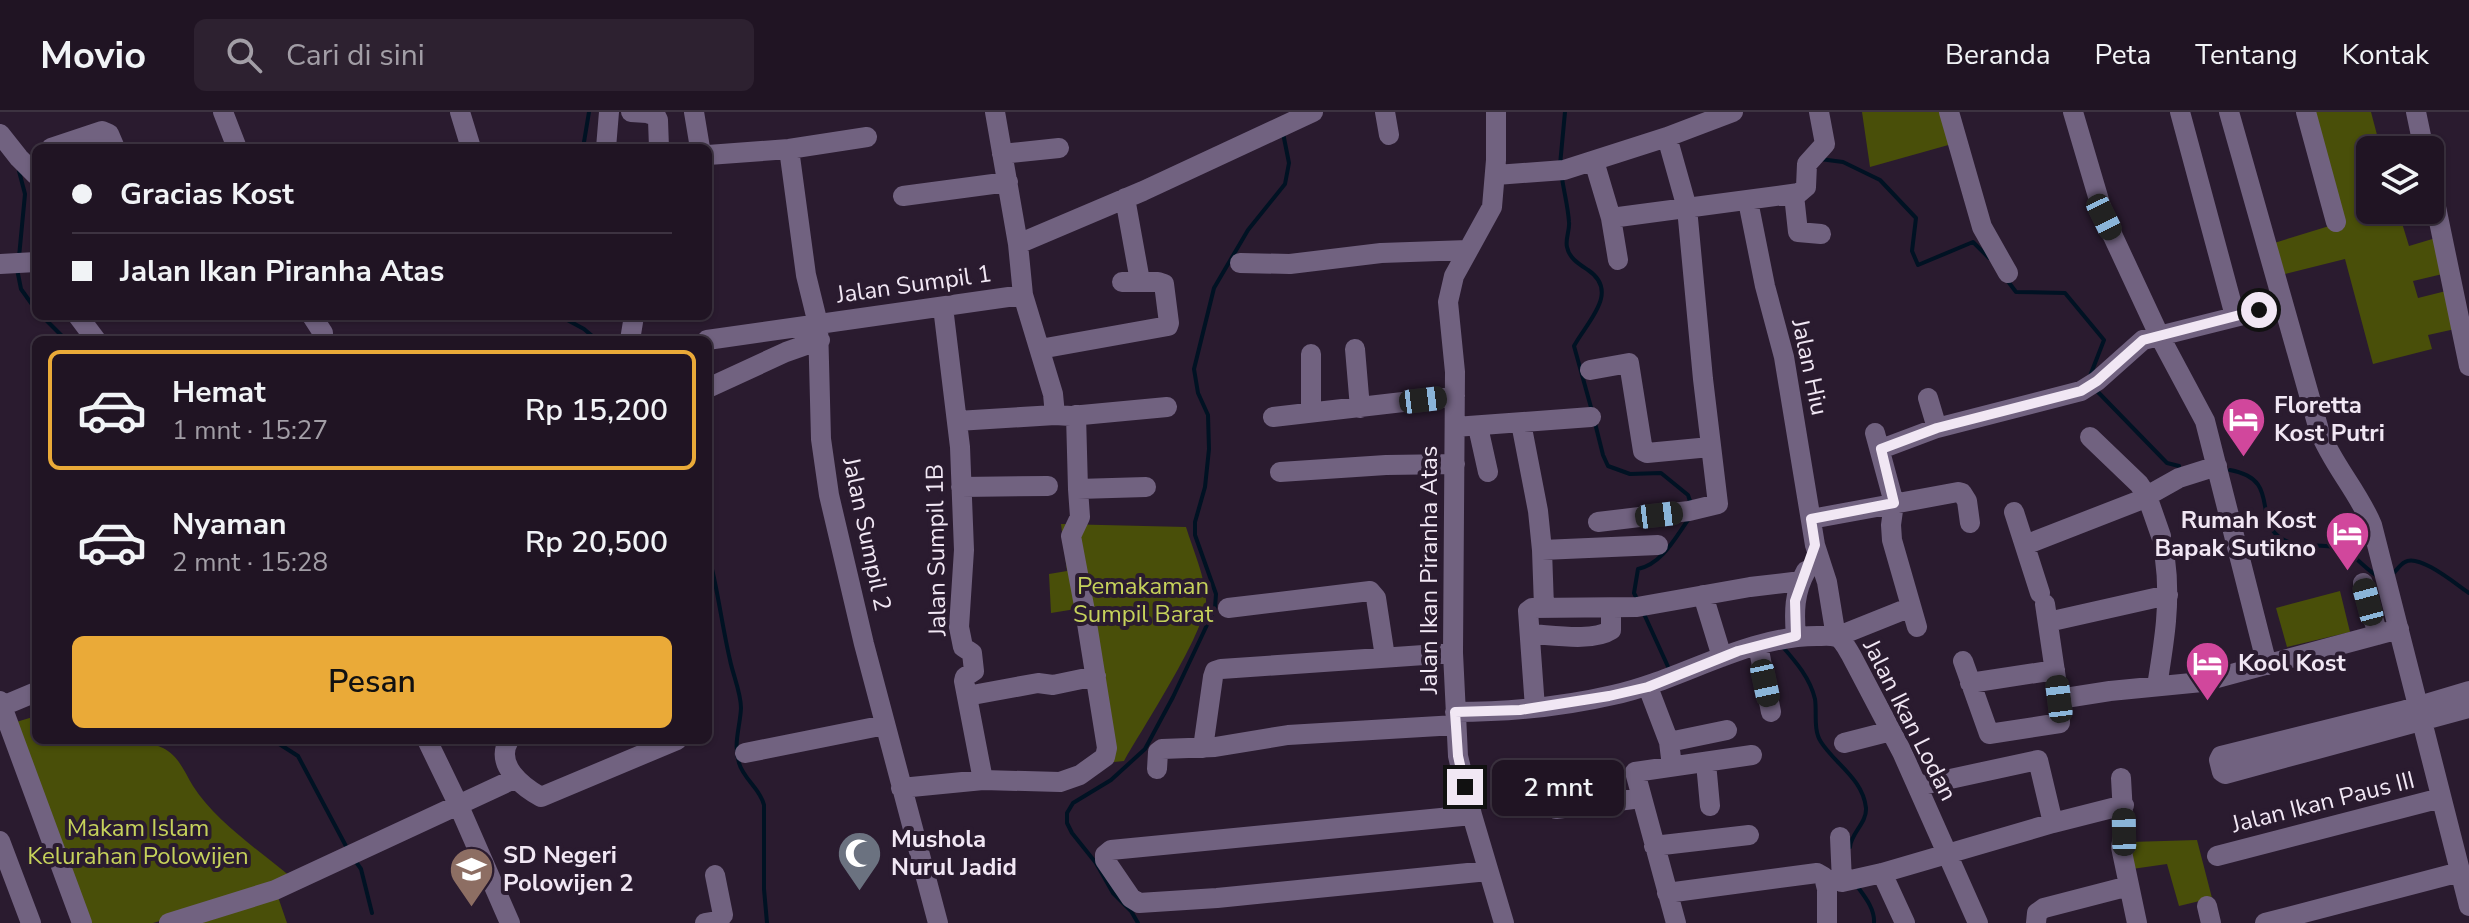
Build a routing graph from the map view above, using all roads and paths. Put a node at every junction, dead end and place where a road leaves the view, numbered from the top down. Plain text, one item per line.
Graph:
1 (223, 112) edge
2 (460, 112) edge
3 (609, 112) edge
4 (631, 112) edge
5 (694, 112) edge
6 (995, 112) edge
7 (1313, 112) edge
8 (1385, 112) edge
9 (1496, 112) edge
10 (1733, 112) edge
11 (1819, 112) edge
12 (1949, 112) edge
13 (2073, 112) edge
14 (2180, 112) edge
15 (2229, 112) edge
16 (2306, 112) edge
17 (2416, 112) edge
18 (0, 134) edge
19 (1389, 135) dead end
20 (2421, 136) edge
21 (867, 137) dead end
22 (1667, 137) junction
23 (63, 144) edge
24 (113, 144) edge
25 (235, 144) edge
26 (470, 144) edge
27 (606, 144) edge
28 (659, 144) edge
29 (699, 144) edge
30 (1059, 148) dead end
31 (789, 149) junction
32 (1002, 154) junction
33 (712, 155) edge
34 (27, 156) edge
35 (1594, 161) junction
36 (1496, 175) junction
37 (1008, 182) junction
38 (1794, 195) junction
39 (903, 196) dead end
40 (1125, 198) junction
41 (1748, 201) junction
42 (1687, 208) junction
43 (1611, 218) junction
44 (2336, 222) dead end
45 (2440, 224) edge
46 (1821, 234) dead end
47 (1018, 244) junction
48 (1468, 250) junction
49 (1618, 260) dead end
50 (1240, 263) dead end
51 (2008, 273) dead end
52 (1023, 295) junction
53 (2283, 305) junction
54 (943, 307) junction
55 (2235, 316) junction
56 (819, 332) junction
57 (2159, 335) junction
58 (712, 340) edge
59 (1040, 349) junction
60 (1355, 349) dead end
61 (1311, 354) dead end
62 (2469, 366) edge
63 (1590, 370) dead end
64 (712, 386) edge
65 (1455, 396) junction
66 (1928, 398) dead end
67 (1167, 407) dead end
68 (1360, 408) junction
69 (1055, 412) junction
70 (1311, 413) junction
71 (1076, 415) junction
72 (1273, 417) dead end
73 (1591, 417) dead end
74 (957, 421) junction
75 (1521, 423) junction
76 (1455, 427) junction
77 (1478, 427) junction
78 (1937, 428) junction
79 (2090, 437) dead end
80 (1710, 447) junction
81 (1455, 464) junction
82 (2217, 466) junction
83 (1280, 472) dead end
84 (1488, 472) dead end
85 (1048, 486) dead end
86 (961, 487) junction
87 (1146, 487) dead end
88 (1078, 489) junction
89 (2147, 496) junction
90 (1894, 503) junction
91 (2014, 512) dead end
92 (1811, 519) junction
93 (1598, 522) dead end
94 (1970, 523) dead end
95 (2161, 536) dead end
96 (1658, 545) dead end
97 (1815, 545) junction
98 (2025, 545) junction
99 (1542, 550) junction
100 (2165, 559) dead end
101 (1801, 581) junction
102 (2363, 583) dead end
103 (1703, 595) junction
104 (2168, 595) junction
105 (2045, 606) junction
106 (1544, 607) junction
107 (1911, 607) junction
108 (1228, 608) dead end
109 (1611, 608) junction
110 (1917, 627) dead end
111 (2399, 629) junction
112 (1530, 634) junction
113 (2378, 635) junction
114 (1796, 636) junction
115 (1836, 637) junction
116 (1758, 649) junction
117 (1453, 653) junction
118 (1385, 657) junction
119 (1722, 657) junction
120 (1963, 661) dead end
121 (2267, 665) junction
122 (2055, 670) junction
123 (1096, 676) junction
124 (1970, 683) junction
125 (2157, 686) junction
126 (1648, 687) junction
127 (2469, 691) edge
128 (32, 693) edge
129 (967, 696) junction
130 (2059, 699) junction
131 (1, 704) edge
132 (1535, 708) junction
133 (2469, 708) edge
134 (1771, 712) dead end
135 (2420, 713) junction
136 (1456, 718) junction
137 (885, 725) junction
138 (1727, 730) dead end
139 (1891, 731) junction
140 (1669, 742) junction
141 (1844, 743) dead end
142 (429, 744) edge
143 (506, 744) edge
144 (667, 744) edge
145 (1203, 748) junction
146 (745, 753) dead end
147 (1752, 755) dead end
148 (1706, 763) junction
149 (1672, 766) junction
150 (1157, 769) dead end
151 (2121, 778) dead end
152 (514, 779) junction
153 (983, 780) junction
154 (1918, 786) junction
155 (901, 788) junction
156 (1641, 798) junction
157 (2441, 798) junction
158 (458, 804) junction
159 (2124, 805) junction
160 (1710, 806) dead end
161 (1556, 809) dead end
162 (1472, 815) junction
163 (2053, 823) junction
164 (1749, 835) dead end
165 (1840, 837) dead end
166 (1654, 846) junction
167 (2, 852) edge
168 (1947, 855) junction
169 (2217, 856) dead end
170 (1488, 871) junction
171 (2460, 872) junction
172 (1882, 873) junction
173 (715, 875) dead end
174 (2129, 886) junction
175 (1667, 893) junction
176 (2469, 906) edge
177 (31, 923) edge
178 (82, 923) edge
179 (169, 923) edge
180 (510, 923) edge
181 (705, 923) edge
182 (938, 923) edge
183 (1504, 923) edge
184 (1676, 923) edge
185 (1827, 923) edge
186 (1905, 923) edge
187 (1978, 923) edge
188 (2036, 923) edge
189 (2137, 923) edge
190 (2265, 923) edge

1 - 25 street
2 - 26 street
3 - 27 street
4 - 28 street
5 - 29 street
6 - 32 street, Jalan Sumpil 1
7 - 40 street
8 - 19 street
9 - 36 street, Jalan Ikan Piranha Atas
10 - 22 street
11 - 38 street
12 - 51 street
13 - 57 street
14 - 55 street
15 - 53 street
16 - 44 street
17 - 20 street
18 - 34 street
21 - 31 street
22 - 35 street
22 - 42 street
23 - 24 street
30 - 32 street
31 - 33 street
31 - 56 street, Jalan Sumpil 2
32 - 37 street, Jalan Sumpil 1
35 - 36 street
35 - 43 street
36 - 48 street, Jalan Ikan Piranha Atas
37 - 39 street
37 - 47 street, Jalan Sumpil 1
38 - 41 street
38 - 46 street
40 - 47 street
40 - 59 street
41 - 42 street
41 - 92 street, Jalan Hiu
42 - 43 street
42 - 80 street
43 - 49 street
45 - 62 street
47 - 52 street, Jalan Sumpil 1
48 - 50 street
48 - 65 street, Jalan Ikan Piranha Atas
52 - 54 street, Jalan Sumpil 1
52 - 59 street
53 - 55 street
53 - 111 street
54 - 56 street, Jalan Sumpil 1
54 - 74 street, Jalan Sumpil 1B
55 - 57 street
56 - 58 street
56 - 64 street
56 - 137 street, Jalan Sumpil 2
57 - 78 street
57 - 82 street
59 - 69 street
60 - 68 street
61 - 70 street
63 - 80 street
65 - 68 street
65 - 76 street, Jalan Ikan Piranha Atas
66 - 78 street
67 - 71 street
68 - 70 street
69 - 71 street
69 - 74 street
70 - 72 street
71 - 88 street
73 - 75 street
74 - 86 street, Jalan Sumpil 1B
75 - 77 street
75 - 99 street
76 - 77 street
76 - 81 street, Jalan Ikan Piranha Atas
77 - 84 street
78 - 90 street
79 - 89 street
80 - 93 street
81 - 83 street
81 - 117 street, Jalan Ikan Piranha Atas
82 - 89 street
82 - 121 street
85 - 86 street
86 - 129 street, Jalan Sumpil 1B
87 - 88 street
88 - 123 street
89 - 95 street
89 - 98 street
90 - 92 street
90 - 94 street
90 - 107 street
91 - 98 street
92 - 97 street, Jalan Hiu
96 - 99 street
97 - 101 street
97 - 115 street, Jalan Hiu
98 - 105 street
99 - 106 street
100 - 104 street
101 - 103 street
101 - 114 street
102 - 113 street
103 - 109 street
103 - 119 street
104 - 105 street
104 - 125 street
105 - 122 street
106 - 109 street
106 - 112 street
107 - 110 street
107 - 115 street
108 - 118 street
109 - 112 street
111 - 113 street
111 - 135 street
112 - 132 street
113 - 121 street
114 - 115 street, Jalan Ikan Lodan
114 - 116 street, Jalan Ikan Lodan
115 - 139 street, Jalan Ikan Lodan
116 - 119 street, Jalan Ikan Lodan
116 - 134 street
117 - 118 street
117 - 136 street, Jalan Ikan Piranha Atas
118 - 145 street
119 - 126 street, Jalan Ikan Lodan
120 - 124 street
121 - 125 street
122 - 124 street
122 - 130 street
123 - 129 street
123 - 153 street
124 - 130 street
125 - 130 street
126 - 132 street, Jalan Ikan Lodan
126 - 140 street
127 - 135 street
128 - 131 street
129 - 153 street, Jalan Sumpil 1B
131 - 178 street
132 - 136 street, Jalan Ikan Lodan
133 - 135 street
135 - 135 street
135 - 157 street
136 - 145 street, Jalan Ikan Lodan
136 - 162 street, Jalan Ikan Piranha Atas
137 - 146 street
137 - 155 street, Jalan Sumpil 2
138 - 140 street
139 - 141 street
139 - 154 street, Jalan Ikan Lodan
140 - 149 street
142 - 158 street
143 - 152 street
144 - 152 street
145 - 150 street, Jalan Ikan Lodan
147 - 148 street
148 - 149 street
148 - 160 street
149 - 156 street
151 - 159 street
152 - 158 street
153 - 155 street
154 - 163 street
154 - 168 street, Jalan Ikan Lodan
155 - 182 street, Jalan Sumpil 2
156 - 161 street
156 - 166 street
157 - 169 street, Jalan Ikan Paus III
157 - 171 street
158 - 179 street
158 - 180 street
159 - 163 street
159 - 174 street
162 - 170 street, Jalan Ikan Piranha Atas
162 - 170 street
163 - 168 street
164 - 166 street
165 - 172 street
166 - 175 street
167 - 177 street
168 - 172 street
168 - 187 street, Jalan Ikan Lodan
170 - 183 street, Jalan Ikan Piranha Atas
171 - 176 street
171 - 190 street
172 - 186 street
173 - 181 street
174 - 188 street
174 - 189 street
175 - 184 street
175 - 185 street

